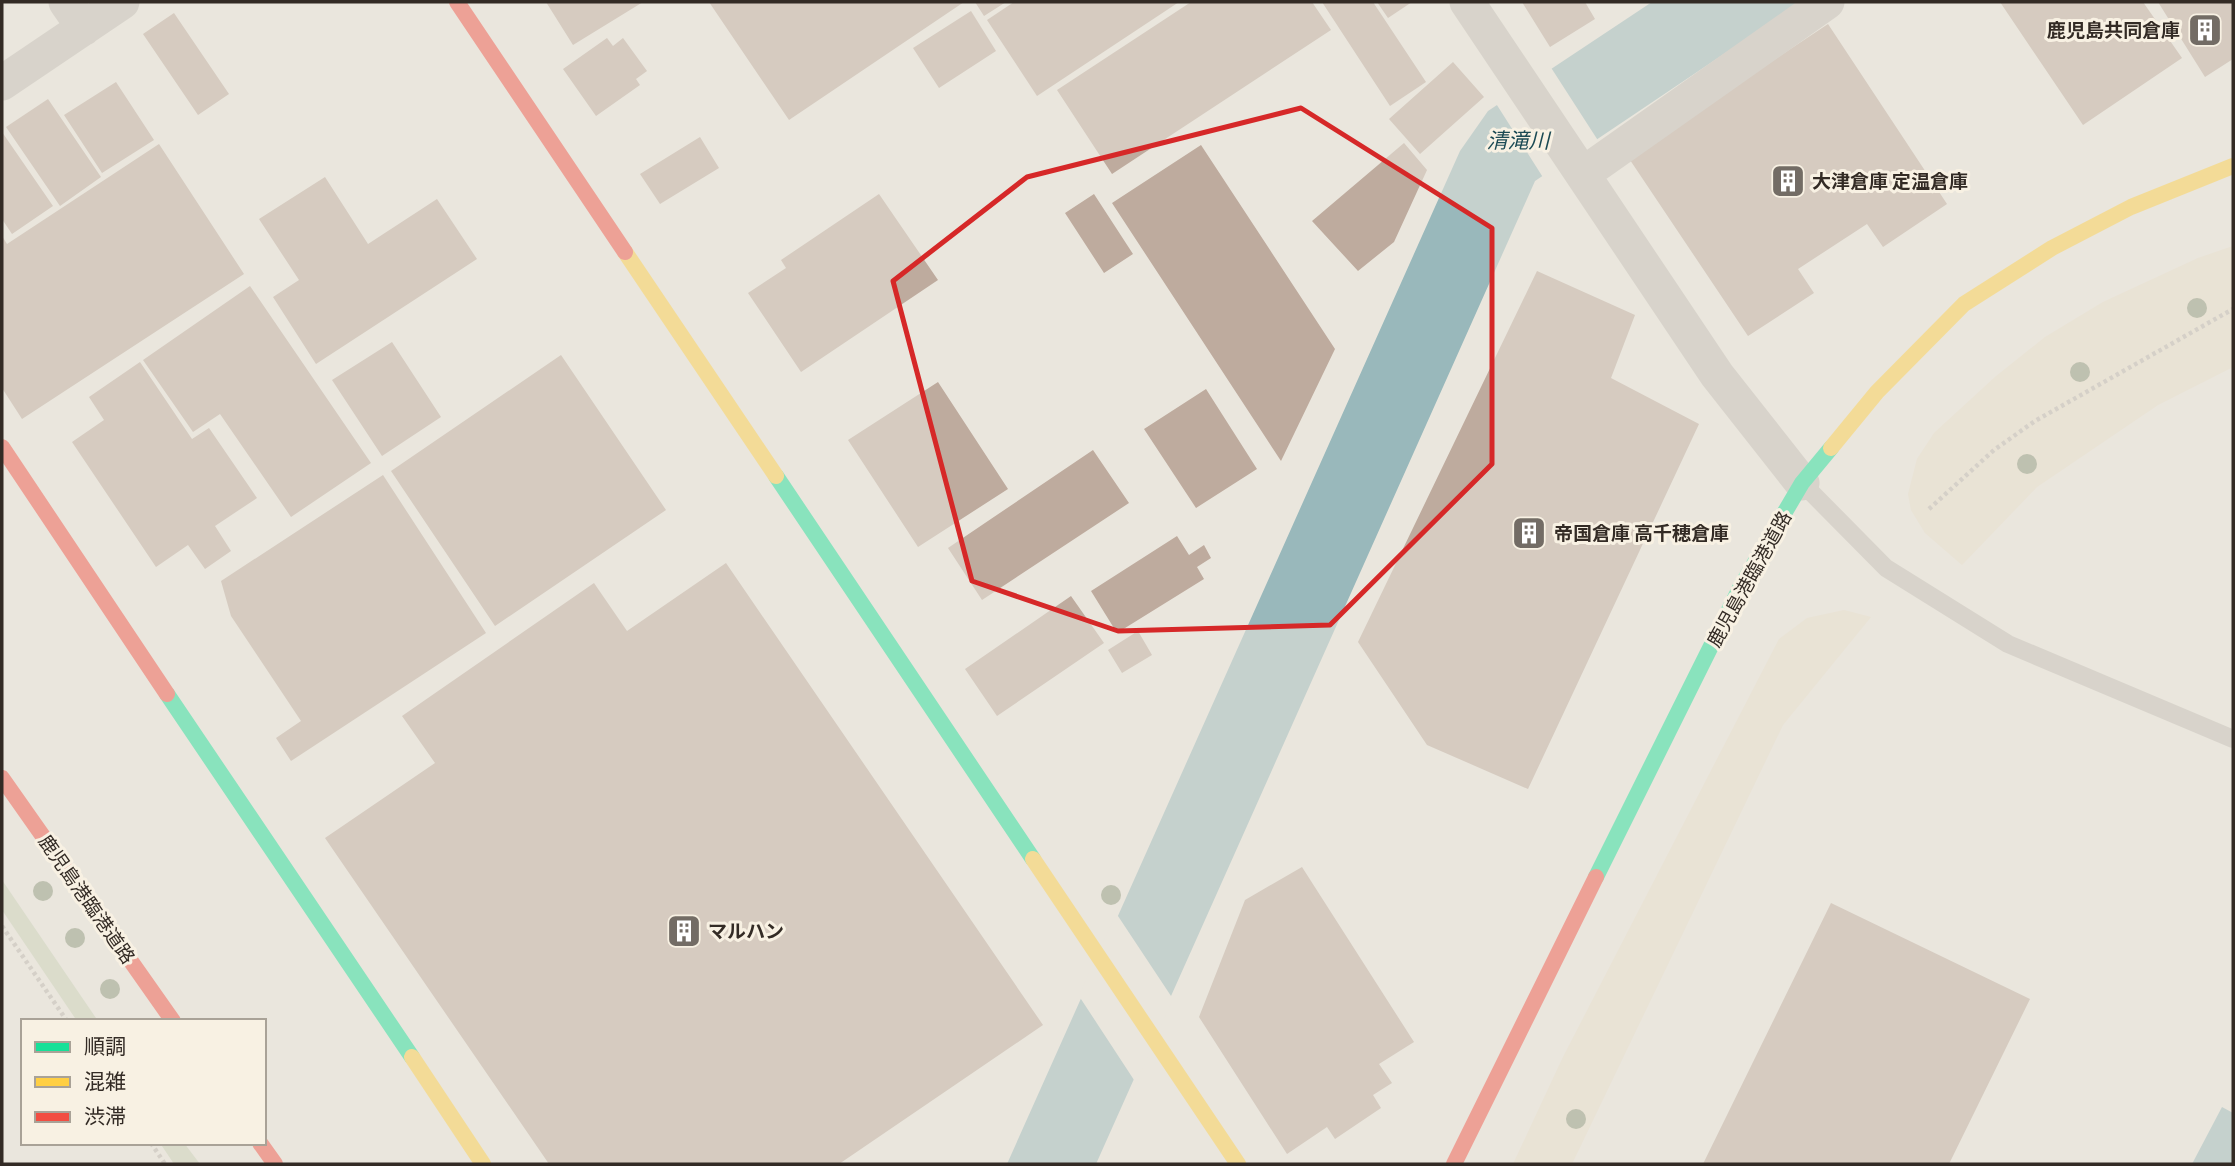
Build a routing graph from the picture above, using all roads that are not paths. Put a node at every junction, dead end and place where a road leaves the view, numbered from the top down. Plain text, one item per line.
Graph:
1 (122, 2) edge
2 (457, 2) edge
3 (1467, 2) edge
4 (1828, 2) edge
5 (75, 15) edge
6 (2, 83) edge
7 (2233, 166) edge
8 (1583, 174) junction
9 (2, 447) edge
10 (1802, 483) junction
11 (2233, 739) edge
12 (2, 778) edge
13 (172, 1019) edge
14 (261, 1145) edge
15 (275, 1164) edge
16 (483, 1164) edge
17 (1238, 1164) edge
18 (1454, 1164) edge

1 - 5 street
2 - 17 street
3 - 8 street
4 - 8 street
5 - 6 street
7 - 10 street, 鹿児島港臨港道路
8 - 10 street
9 - 16 street
10 - 11 lane
10 - 18 street, 鹿児島港臨港道路
12 - 13 street, 鹿児島港臨港道路
14 - 15 street

